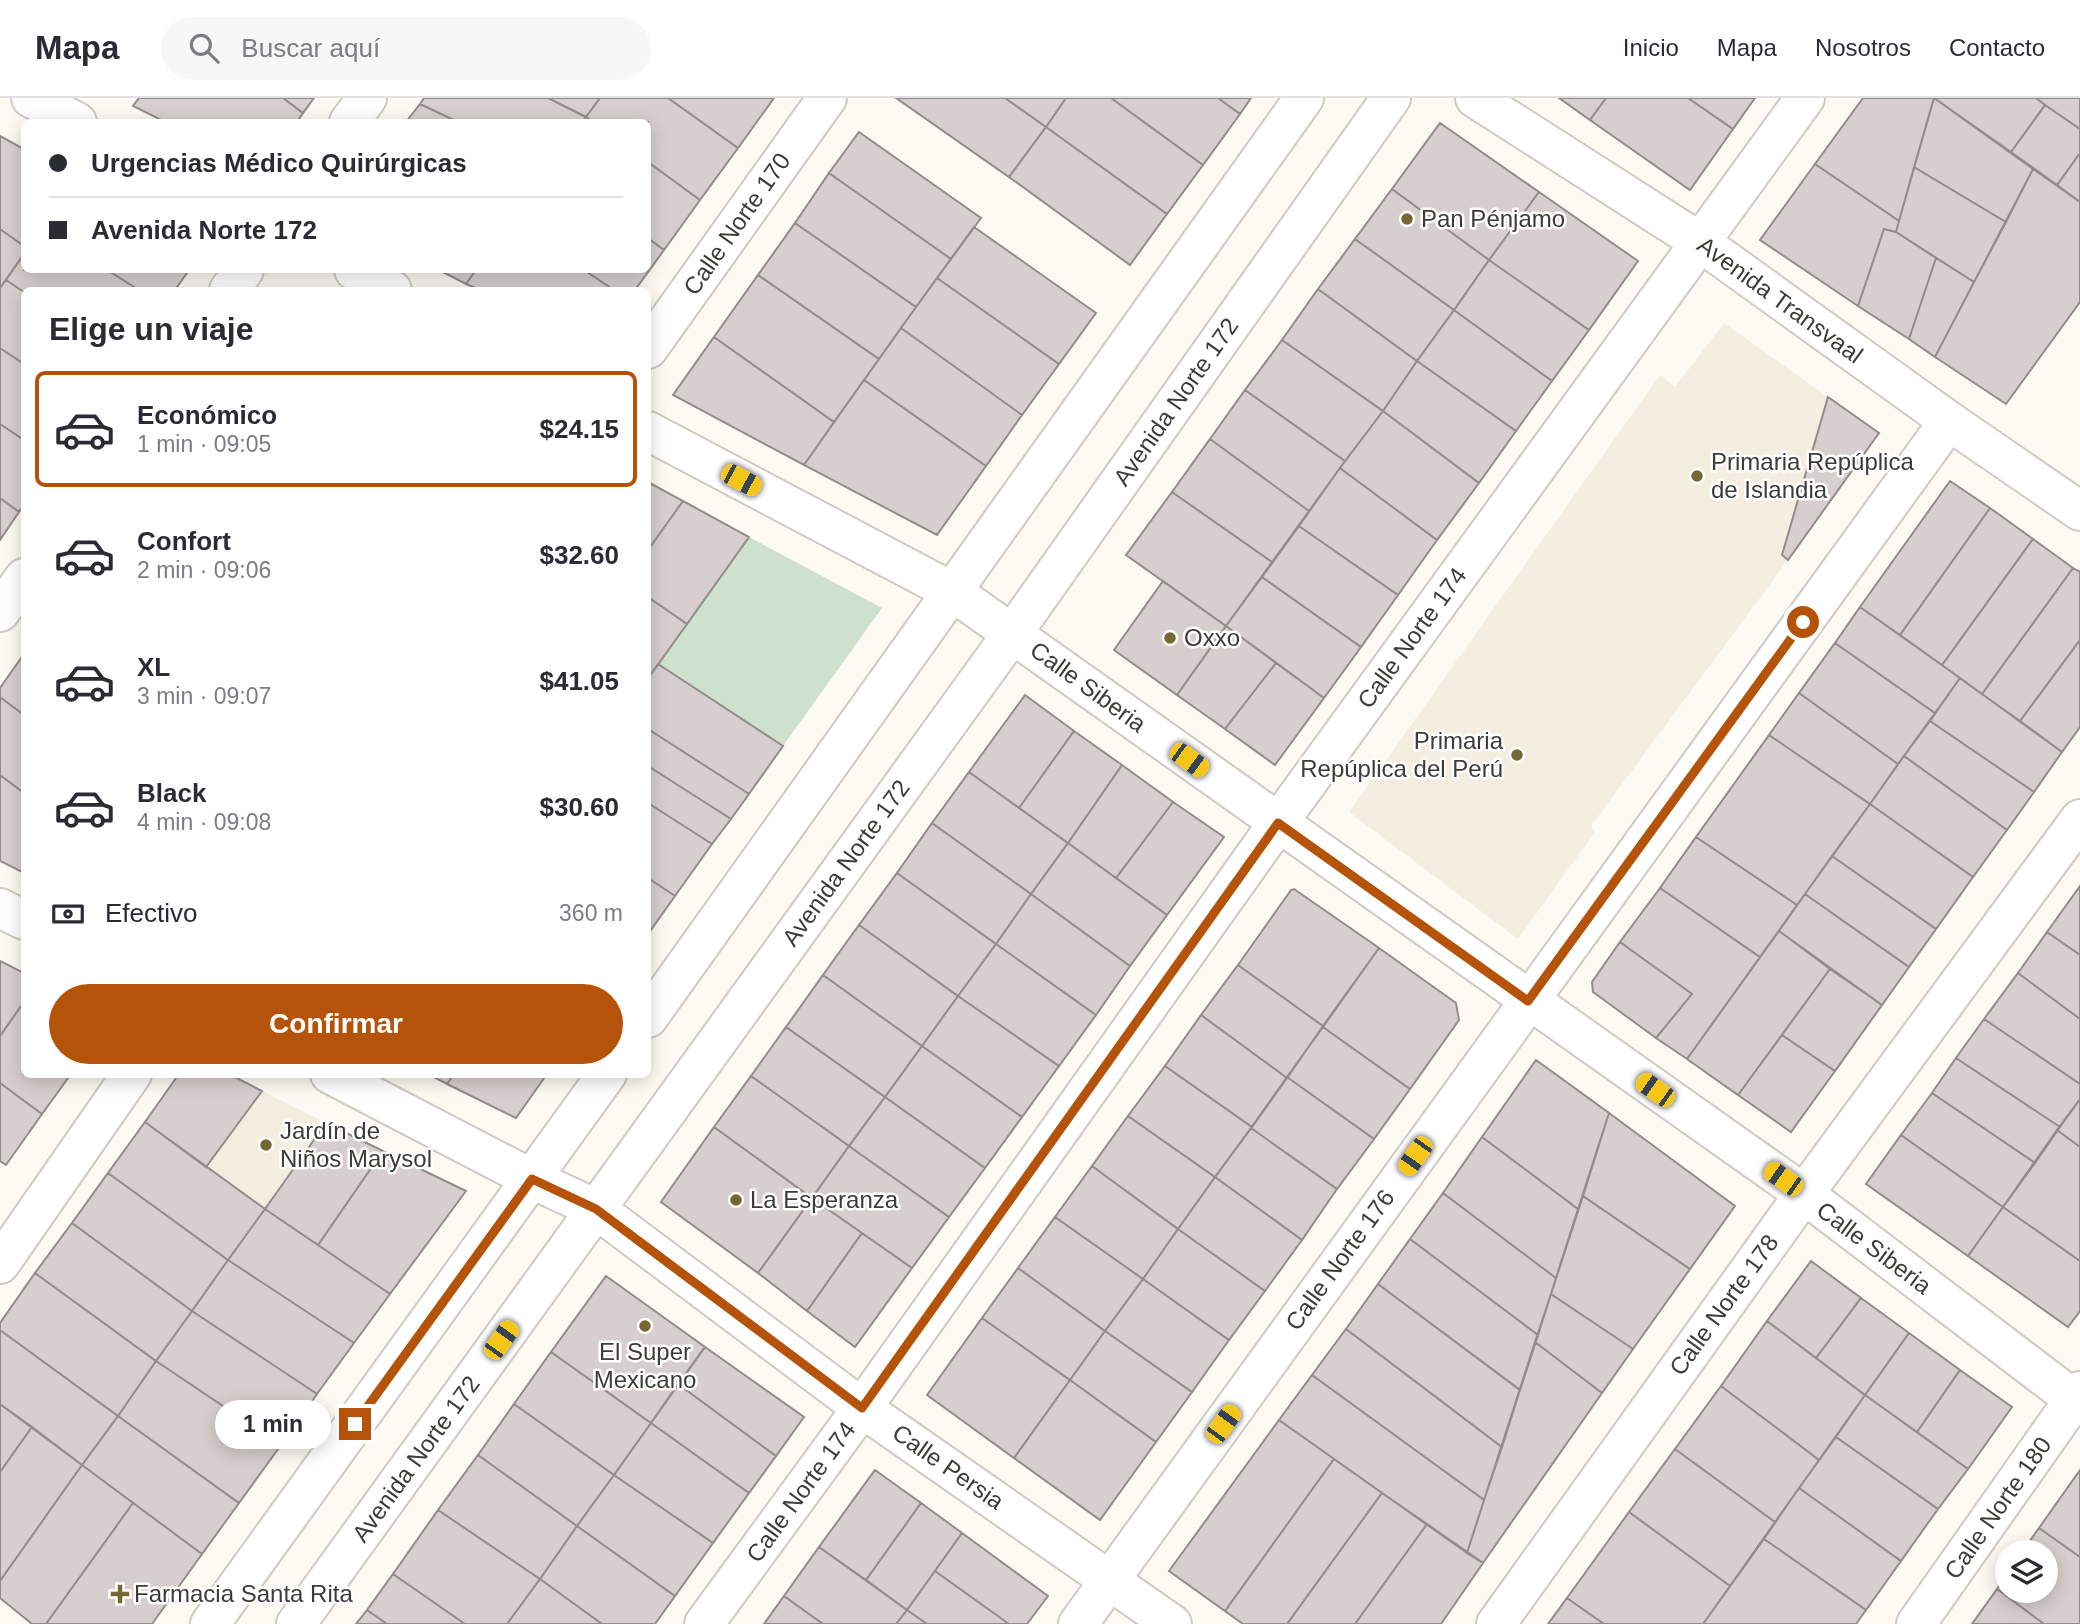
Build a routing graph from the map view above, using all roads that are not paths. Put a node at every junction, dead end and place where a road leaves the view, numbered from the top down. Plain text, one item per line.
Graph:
1 (30, 98) edge
2 (367, 98) edge
3 (827, 98) edge
4 (1304, 98) edge
5 (1391, 98) edge
6 (1475, 98) edge
7 (1805, 98) edge
8 (71, 119) edge
9 (351, 119) edge
10 (1700, 242) junction
11 (360, 273) edge
12 (386, 287) edge
13 (651, 345) edge
14 (1949, 421) junction
15 (651, 433) edge
16 (2080, 511) edge
17 (21, 582) edge
18 (953, 592) junction
19 (0, 612) edge
20 (1012, 634) junction
21 (2080, 819) edge
22 (1278, 823) junction
23 (0, 908) edge
24 (21, 918) edge
25 (1528, 1001) junction
26 (651, 1014) edge
27 (129, 1078) edge
28 (338, 1078) edge
29 (604, 1078) edge
30 (532, 1179) junction
31 (1804, 1194) junction
32 (596, 1209) junction
33 (0, 1264) edge
34 (2078, 1399) edge
35 (862, 1408) junction
36 (1110, 1580) junction
37 (210, 1624) edge
38 (296, 1624) edge
39 (704, 1624) edge
40 (1078, 1624) edge
41 (1172, 1624) edge
42 (1496, 1624) edge
43 (1916, 1624) edge

1 - 8 street
2 - 9 street
3 - 13 street, Calle Norte 170
4 - 18 street
5 - 20 street, Avenida Norte 172
6 - 10 street, Avenida Transvaal
7 - 10 street, Calle Norte 174
10 - 14 street, Avenida Transvaal
10 - 22 street, Calle Norte 174
11 - 12 street
14 - 16 street, Avenida Transvaal
14 - 25 street, Calle Norte 176
15 - 18 street, Calle Siberia
17 - 19 street
18 - 20 street, Calle Siberia
18 - 26 street
20 - 22 street, Calle Siberia
20 - 32 street, Avenida Norte 172
21 - 31 street, Calle Norte 178
22 - 25 street, Calle Siberia
22 - 35 street, Calle Norte 174
23 - 24 street
25 - 31 street, Calle Siberia
25 - 36 street, Calle Norte 176
27 - 33 street
28 - 30 street, Calle Persia
29 - 30 street
30 - 32 street, Calle Persia
30 - 37 street
31 - 34 street, Calle Siberia
31 - 42 street, Calle Norte 178
32 - 35 street, Calle Persia
32 - 38 street, Avenida Norte 172
34 - 43 street, Calle Norte 180
35 - 36 street, Calle Persia
35 - 39 street, Calle Norte 174
36 - 40 street, Calle Norte 176
36 - 41 street, Calle Persia

